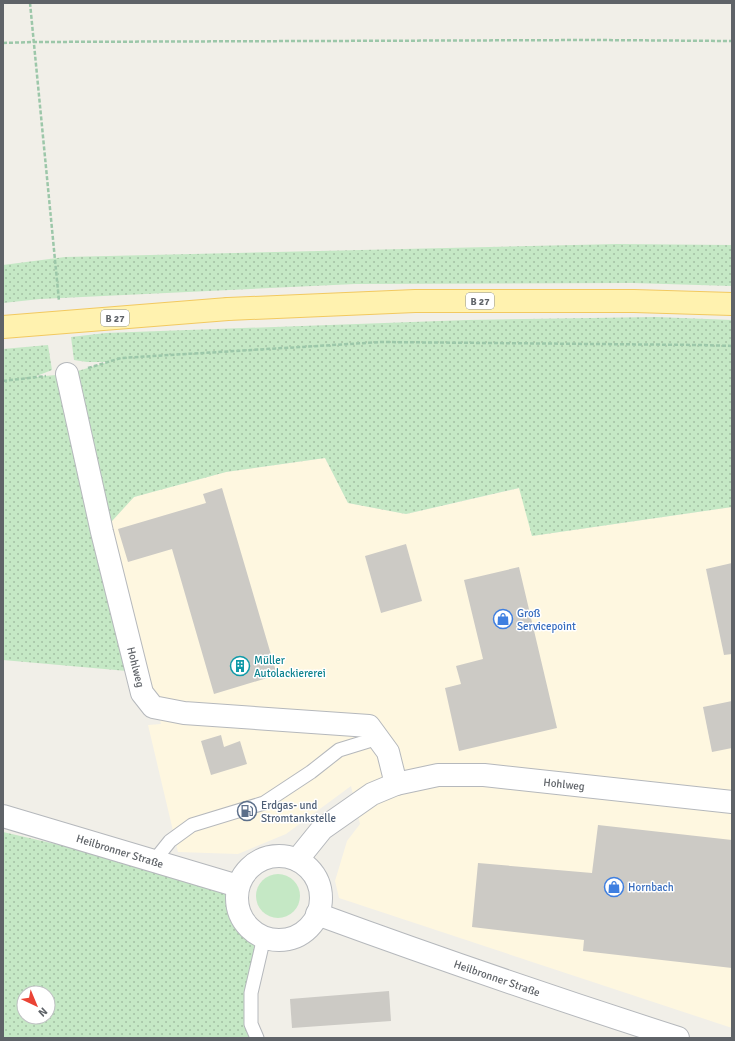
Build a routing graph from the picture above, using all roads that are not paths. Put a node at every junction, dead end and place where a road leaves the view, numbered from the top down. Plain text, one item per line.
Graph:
1 (732, 304) edge
2 (3, 327) edge
3 (67, 374) dead end
4 (378, 738) junction
5 (396, 784) junction
6 (732, 802) edge
7 (3, 816) edge
8 (297, 860) junction
9 (154, 861) junction
10 (238, 886) junction
11 (317, 914) junction
12 (264, 937) junction
13 (257, 1038) edge
14 (678, 1038) edge

1 - 2 main road, B 27, bridge
3 - 4 street, Hohlweg
4 - 5 street, Hohlweg
4 - 9 lane
5 - 6 street, Hohlweg
5 - 8 street, Hohlweg
7 - 9 street, Heilbronner Straße
8 - 10 street
8 - 11 street
9 - 10 street, Heilbronner Straße
10 - 12 street
11 - 12 street
11 - 14 street, Heilbronner Straße
12 - 13 lane

